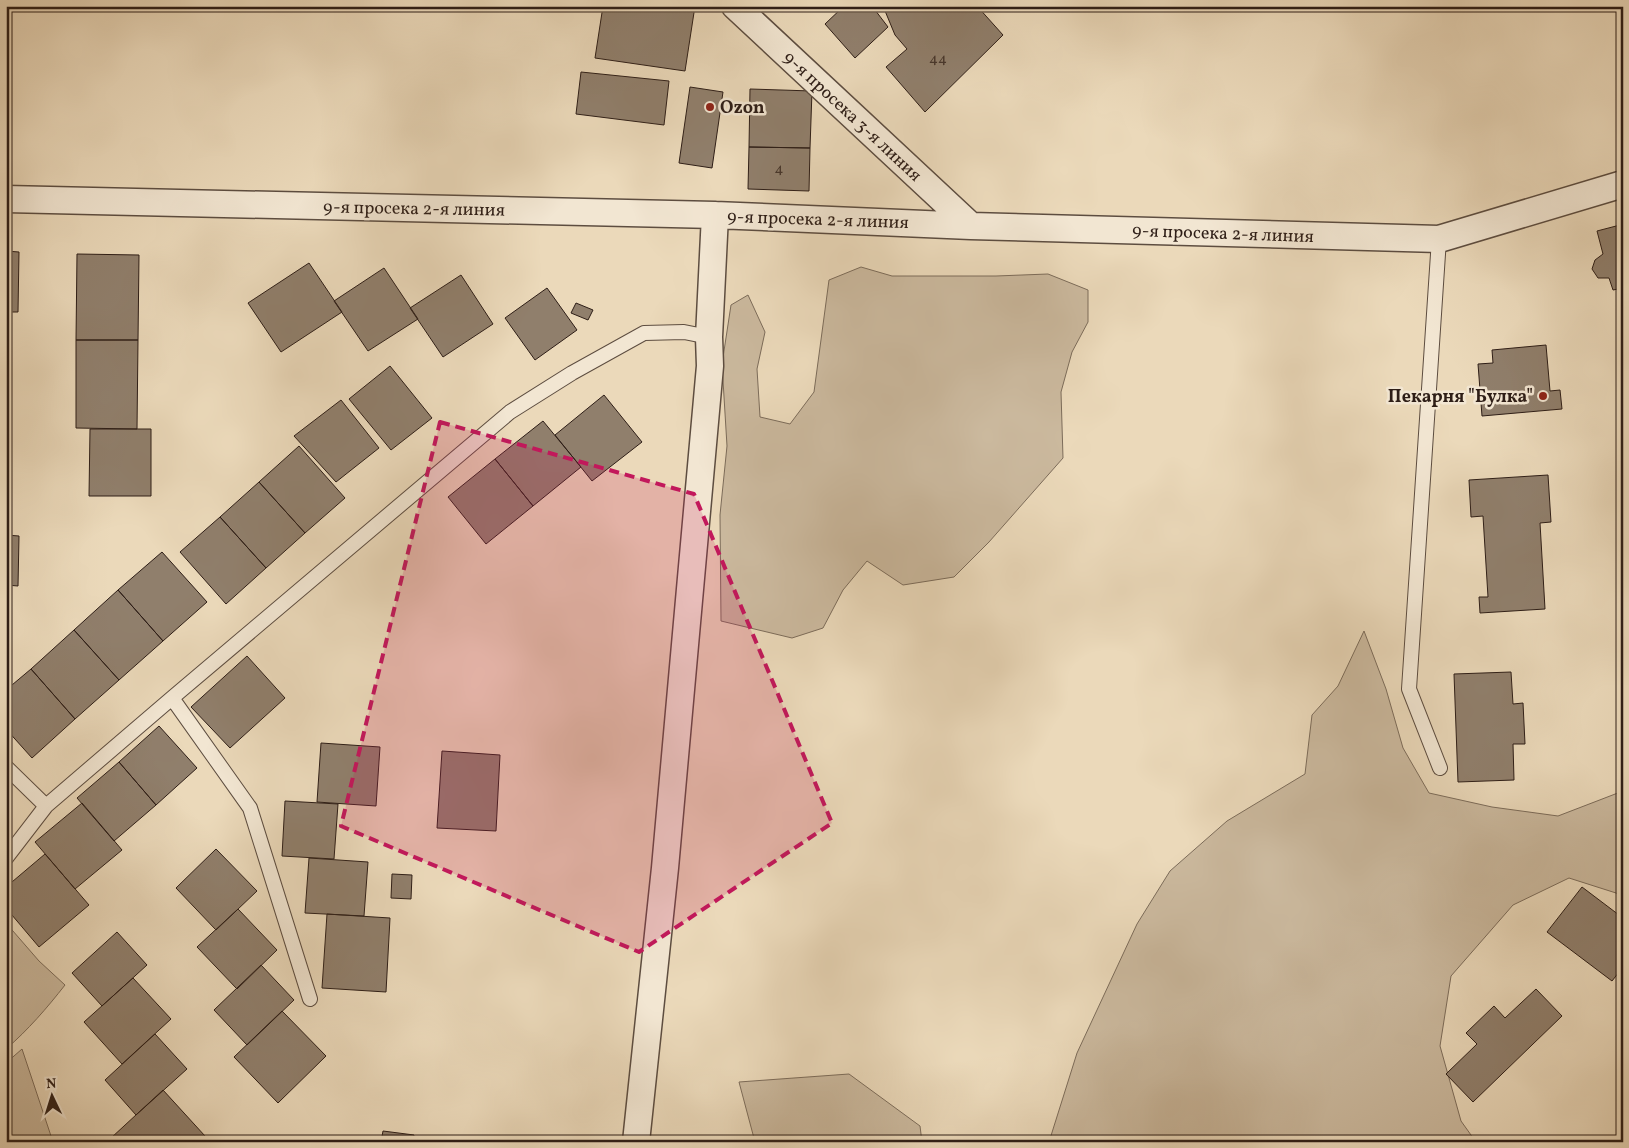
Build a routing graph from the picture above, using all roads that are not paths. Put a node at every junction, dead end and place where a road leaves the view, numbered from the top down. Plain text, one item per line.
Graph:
1 (735, 6) edge
2 (1623, 184) edge
3 (6, 198) edge
4 (715, 215) junction
5 (971, 226) junction
6 (1439, 239) junction
7 (710, 337) junction
8 (172, 698) junction
9 (6, 767) edge
10 (1440, 768) dead end
11 (46, 806) junction
12 (6, 858) edge
13 (310, 1000) dead end
14 (636, 1142) edge

1 - 5 street, 9-я просека 3-я линия
2 - 6 street, 9-я просека 2-я линия
3 - 4 street, 9-я просека 2-я линия
4 - 5 street, 9-я просека 2-я линия
4 - 7 street
5 - 6 street, 9-я просека 2-я линия
6 - 10 lane
7 - 8 lane
7 - 14 street
8 - 11 lane
8 - 13 lane
9 - 11 lane
11 - 12 lane

